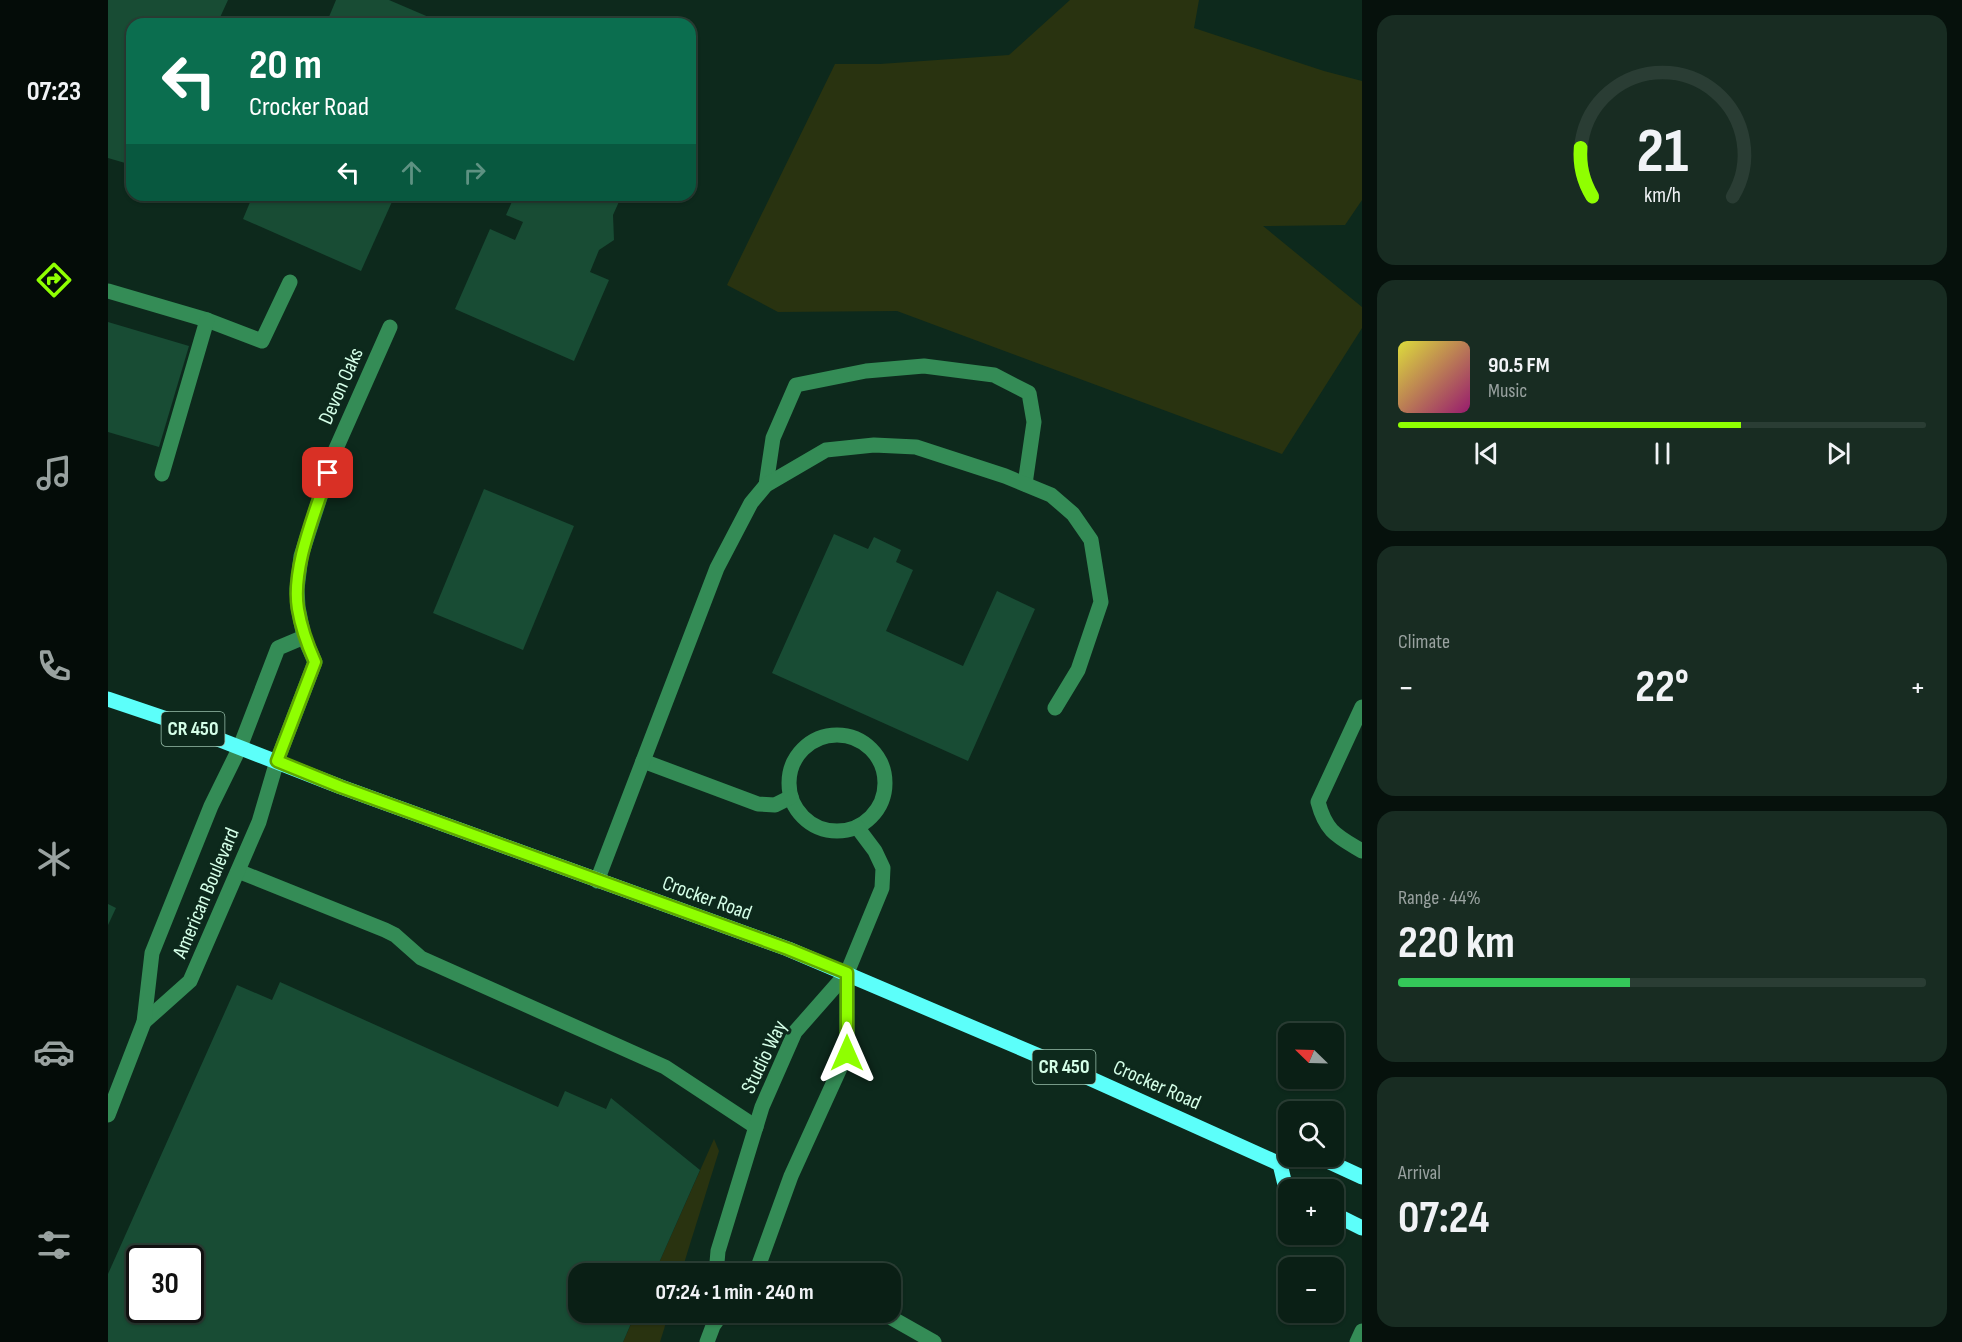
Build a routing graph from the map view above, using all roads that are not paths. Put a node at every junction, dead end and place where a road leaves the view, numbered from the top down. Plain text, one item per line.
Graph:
1 (290, 282) dead end
2 (108, 291) edge
3 (207, 320) junction
4 (390, 327) dead end
5 (162, 474) dead end
6 (1025, 484) junction
7 (766, 485) junction
8 (304, 636) junction
9 (108, 699) edge
10 (1362, 707) edge
11 (1055, 708) dead end
12 (240, 747) junction
13 (277, 761) junction
14 (643, 761) junction
15 (791, 797) junction
16 (857, 827) junction
17 (1362, 851) edge
18 (238, 872) junction
19 (597, 881) junction
20 (847, 973) junction
21 (144, 1022) junction
22 (108, 1115) edge
23 (756, 1127) junction
24 (1278, 1163) edge
25 (1340, 1167) edge
26 (1362, 1177) edge
27 (1344, 1219) edge
28 (1362, 1228) edge
29 (717, 1263) edge
30 (759, 1263) edge
31 (713, 1323) edge
32 (900, 1323) edge
33 (1362, 1331) edge
34 (707, 1342) edge
35 (934, 1342) edge
36 (1357, 1342) edge

1 - 3 street
2 - 3 street
3 - 5 street
4 - 8 street, Devon Oaks
6 - 7 street
6 - 7 street
6 - 11 street
7 - 14 street
8 - 12 street
8 - 13 street, Devon Oaks
9 - 12 main road, Crocker Road / CR 450
10 - 17 street
12 - 13 main road, Crocker Road / CR 450
12 - 21 street, American Boulevard
13 - 18 street, American Boulevard
13 - 19 main road, Crocker Road / CR 450
14 - 15 street
14 - 19 street
15 - 16 street
15 - 16 street
16 - 20 street
18 - 21 street, American Boulevard
18 - 23 street
19 - 20 main road, Crocker Road / CR 450
20 - 23 street, Studio Way
20 - 24 main road, Crocker Road / CR 450
20 - 30 street
21 - 22 street, American Boulevard
23 - 29 street, Studio Way
25 - 26 main road
27 - 28 main road
31 - 34 street
32 - 35 street
33 - 36 street

